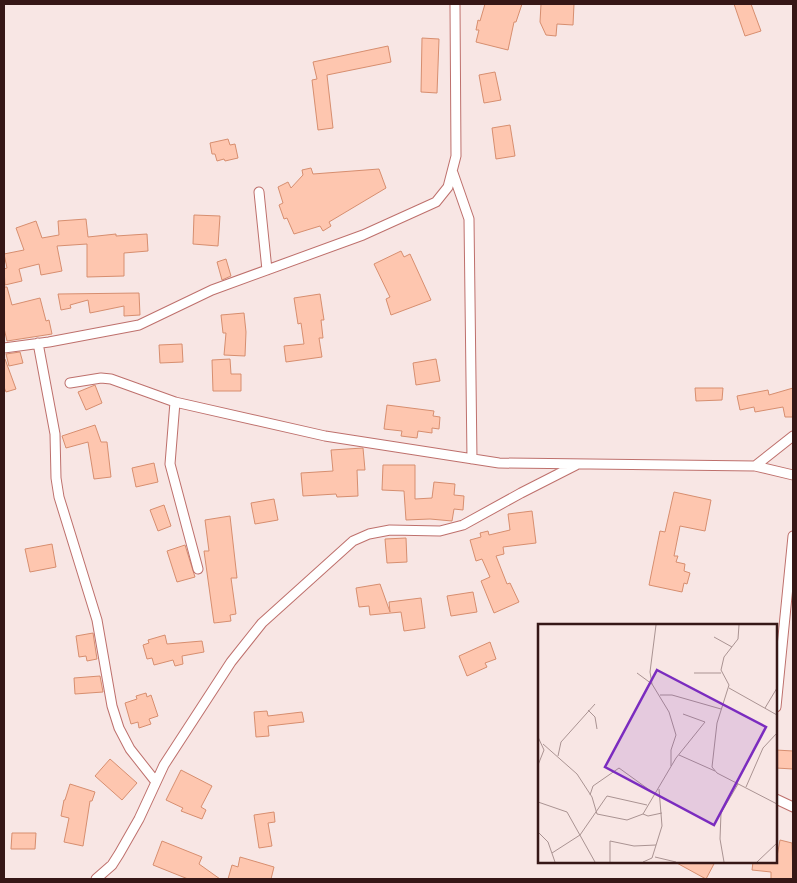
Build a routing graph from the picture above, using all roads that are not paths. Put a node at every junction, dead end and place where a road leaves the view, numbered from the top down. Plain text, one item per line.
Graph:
1 (455, 4) edge
2 (453, 172) junction
3 (259, 192) dead end
4 (267, 270) junction
5 (38, 343) junction
6 (4, 348) edge
7 (70, 383) dead end
8 (175, 402) junction
9 (793, 436) edge
10 (472, 459) junction
11 (578, 464) junction
12 (755, 466) junction
13 (793, 475) edge
14 (793, 536) edge
15 (198, 569) dead end
16 (777, 697) edge
17 (156, 782) junction
18 (777, 799) edge
19 (793, 807) edge
20 (107, 870) junction
21 (96, 879) edge
22 (107, 879) edge

1 - 2 street
2 - 4 street
2 - 10 street
3 - 4 street
4 - 5 street
5 - 6 street
5 - 17 street
7 - 8 street
8 - 10 street
8 - 15 street
9 - 12 street
10 - 11 street
11 - 12 street
11 - 17 street
12 - 13 street
14 - 16 street
17 - 20 street
18 - 19 street
20 - 21 street
20 - 22 street

